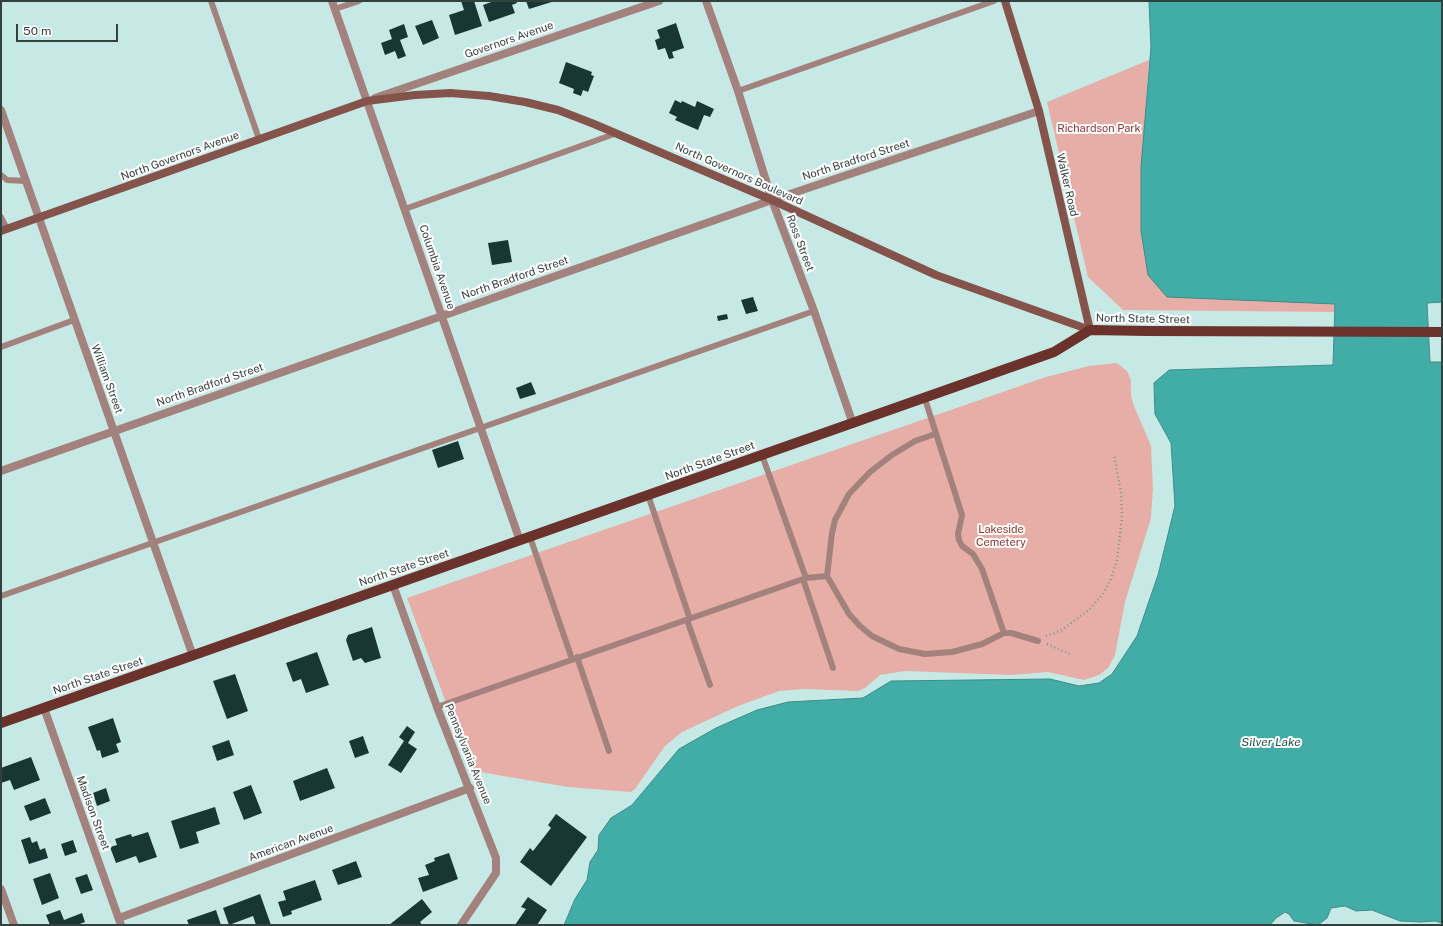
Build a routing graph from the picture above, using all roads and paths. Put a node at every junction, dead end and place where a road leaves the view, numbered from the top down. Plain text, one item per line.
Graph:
1 (211, 1) edge
2 (332, 1) edge
3 (359, 1) edge
4 (659, 1) edge
5 (706, 1) edge
6 (994, 1) edge
7 (1005, 1) edge
8 (335, 9) junction
9 (738, 91) junction
10 (367, 101) junction
11 (1, 110) edge
12 (1039, 111) junction
13 (617, 133) junction
14 (259, 139) junction
15 (1, 175) edge
16 (26, 181) junction
17 (772, 200) junction
18 (404, 209) junction
19 (1, 217) edge
20 (39, 219) junction
21 (4, 230) edge
22 (814, 311) junction
23 (442, 315) junction
24 (74, 320) junction
25 (1090, 330) junction
26 (1442, 332) edge
27 (1, 347) edge
28 (925, 399) junction
29 (853, 424) junction
30 (481, 428) junction
31 (114, 430) junction
32 (935, 434) junction
33 (762, 455) junction
34 (1114, 455) dead end
35 (1, 471) edge
36 (648, 496) junction
37 (525, 539) junction
38 (153, 543) junction
39 (827, 576) junction
40 (804, 579) junction
41 (393, 585) junction
42 (1, 596) edge
43 (689, 619) junction
44 (1004, 634) junction
45 (1036, 640) junction
46 (1070, 654) dead end
47 (192, 656) junction
48 (574, 658) junction
49 (833, 668) dead end
50 (710, 685) dead end
51 (437, 707) junction
52 (44, 708) junction
53 (1, 723) edge
54 (609, 751) dead end
55 (470, 788) junction
56 (1, 889) edge
57 (120, 921) edge
58 (14, 925) edge
59 (461, 925) edge

1 - 14 lane
2 - 8 street, Columbia Avenue
3 - 8 lane
4 - 10 street, Governors Avenue
5 - 9 street, Ross Street
6 - 9 lane
7 - 12 main road, Walker Road
8 - 10 street, Columbia Avenue
9 - 17 street, Ross Street
10 - 13 main road, North Governors Boulevard
10 - 14 main road, North Governors Avenue
10 - 18 street, Columbia Avenue
11 - 16 street, William Street
12 - 17 street, North Bradford Street
12 - 25 main road, Walker Road
13 - 17 main road, North Governors Boulevard
13 - 18 lane
14 - 20 main road, North Governors Avenue
15 - 16 lane
16 - 20 street, William Street
17 - 22 street, Ross Street
17 - 23 street, North Bradford Street
17 - 25 main road, North Governors Boulevard
18 - 23 street, Columbia Avenue
19 - 21 lane
20 - 21 main road, North Governors Avenue
20 - 24 street, William Street
22 - 29 street, Ross Street
22 - 30 lane
23 - 30 street, Columbia Avenue
23 - 31 street, North Bradford Street
24 - 27 lane
24 - 31 street, William Street
25 - 26 main road, North State Street
25 - 28 main road, North State Street
28 - 29 main road, North State Street
28 - 32 lane
29 - 33 main road, North State Street
30 - 37 street, Columbia Avenue
30 - 38 lane
31 - 35 street, North Bradford Street
31 - 38 street, William Street
32 - 39 lane
32 - 44 lane
33 - 36 main road, North State Street
33 - 40 lane
34 - 45 path
36 - 37 main road, North State Street
36 - 43 lane
37 - 41 main road, North State Street
37 - 48 lane
38 - 42 lane
38 - 47 street, William Street
39 - 40 lane
39 - 44 lane
40 - 43 lane
40 - 49 lane
41 - 47 main road, North State Street
41 - 51 street, Pennsylvania Avenue
43 - 48 lane
43 - 50 lane
44 - 45 lane
45 - 46 path
47 - 52 main road, North State Street
48 - 51 lane
48 - 54 lane
51 - 55 street, Pennsylvania Avenue
52 - 53 main road, North State Street
52 - 57 street, Madison Street
55 - 57 street, American Avenue
55 - 59 street, Pennsylvania Avenue
56 - 58 street

